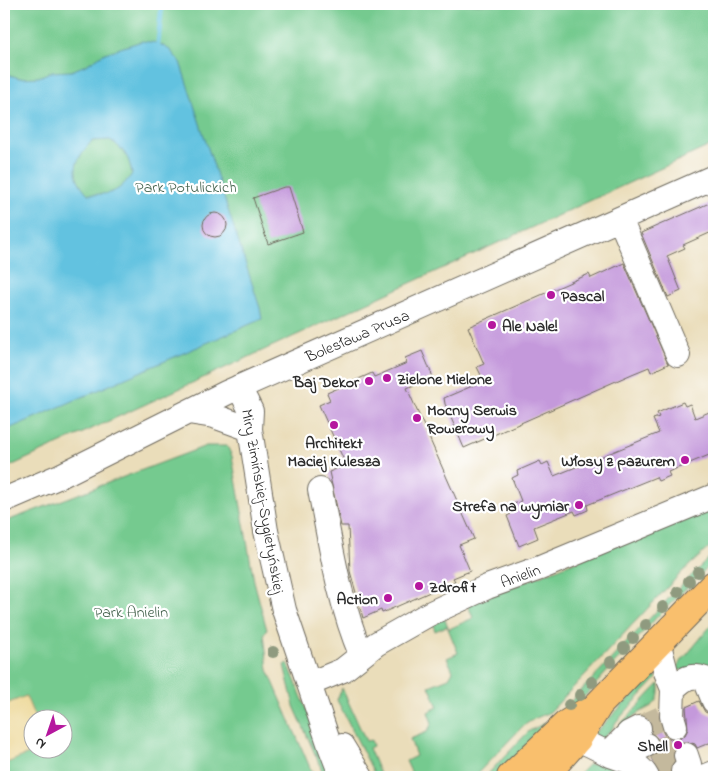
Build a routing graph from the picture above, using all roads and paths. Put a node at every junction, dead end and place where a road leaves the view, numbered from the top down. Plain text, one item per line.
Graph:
1 (714, 177) edge
2 (620, 219) junction
3 (678, 354) dead end
4 (238, 387) junction
5 (188, 412) junction
6 (250, 429) junction
7 (320, 490) dead end
8 (714, 496) edge
9 (4, 500) edge
10 (714, 585) edge
11 (658, 641) junction
12 (361, 654) junction
13 (673, 689) junction
14 (312, 693) junction
15 (714, 701) edge
16 (599, 704) junction
17 (669, 721) dead end
18 (577, 739) junction
19 (637, 755) tunnel mouth
20 (689, 770) tunnel mouth
21 (714, 773) edge
22 (342, 777) edge
23 (361, 777) edge
24 (511, 777) edge
25 (543, 777) edge

1 - 2 street, Bolesława Prusa
2 - 3 street
2 - 4 street, Bolesława Prusa
4 - 5 street, Bolesława Prusa
4 - 6 street, Miry Zimińskiej-Sygietyńskiej
5 - 6 street
5 - 9 street, Bolesława Prusa
6 - 14 street, Miry Zimińskiej-Sygietyńskiej
7 - 12 street
8 - 12 street, Anielin
10 - 11 main road
11 - 13 street
11 - 16 main road
12 - 14 street, Anielin
13 - 15 street
13 - 17 street
14 - 22 street, Miry Zimińskiej-Sygietyńskiej
14 - 23 street, Miry Zimińskiej-Sygietyńskiej
16 - 18 main road
16 - 24 main road
18 - 19 street
18 - 25 main road
20 - 21 street

